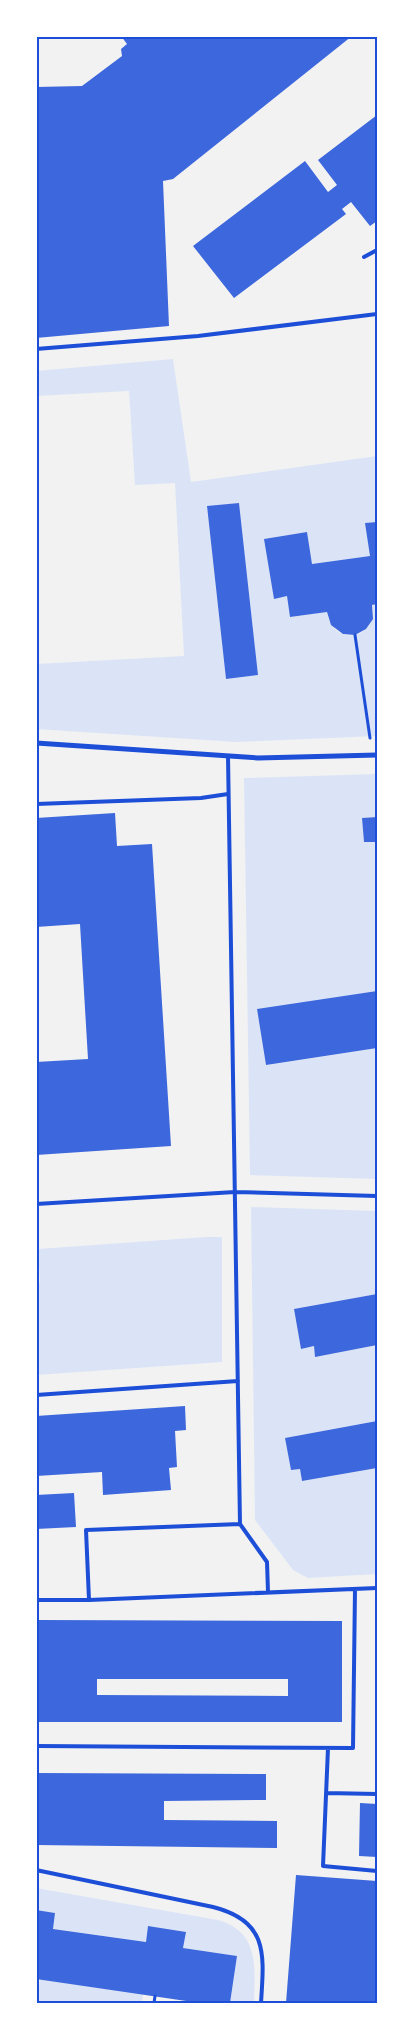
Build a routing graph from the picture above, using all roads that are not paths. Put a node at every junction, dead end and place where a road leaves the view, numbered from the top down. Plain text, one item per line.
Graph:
1 (377, 250) edge
2 (364, 258) dead end
3 (377, 314) edge
4 (36, 348) edge
5 (36, 743) edge
6 (374, 755) edge
7 (228, 756) junction
8 (228, 794) junction
9 (36, 804) edge
10 (235, 1192) junction
11 (377, 1196) edge
12 (36, 1204) edge
13 (238, 1381) junction
14 (36, 1395) edge
15 (240, 1524) junction
16 (377, 1588) edge
17 (355, 1589) junction
18 (268, 1592) junction
19 (36, 1600) edge
20 (89, 1600) junction
21 (36, 1746) edge
22 (328, 1748) junction
23 (326, 1793) junction
24 (377, 1794) edge
25 (36, 1870) edge
26 (377, 1871) edge
27 (261, 2003) edge

1 - 2 lane
3 - 4 lane
5 - 7 street
6 - 7 street
7 - 8 lane
8 - 9 lane
8 - 10 lane
10 - 11 lane
10 - 12 lane
10 - 13 lane
13 - 14 lane
13 - 15 lane
15 - 18 lane
15 - 20 lane
16 - 17 lane
17 - 18 lane
17 - 22 lane
18 - 20 lane
19 - 20 lane
21 - 22 lane
22 - 23 lane
23 - 24 lane
23 - 26 lane
25 - 27 lane

